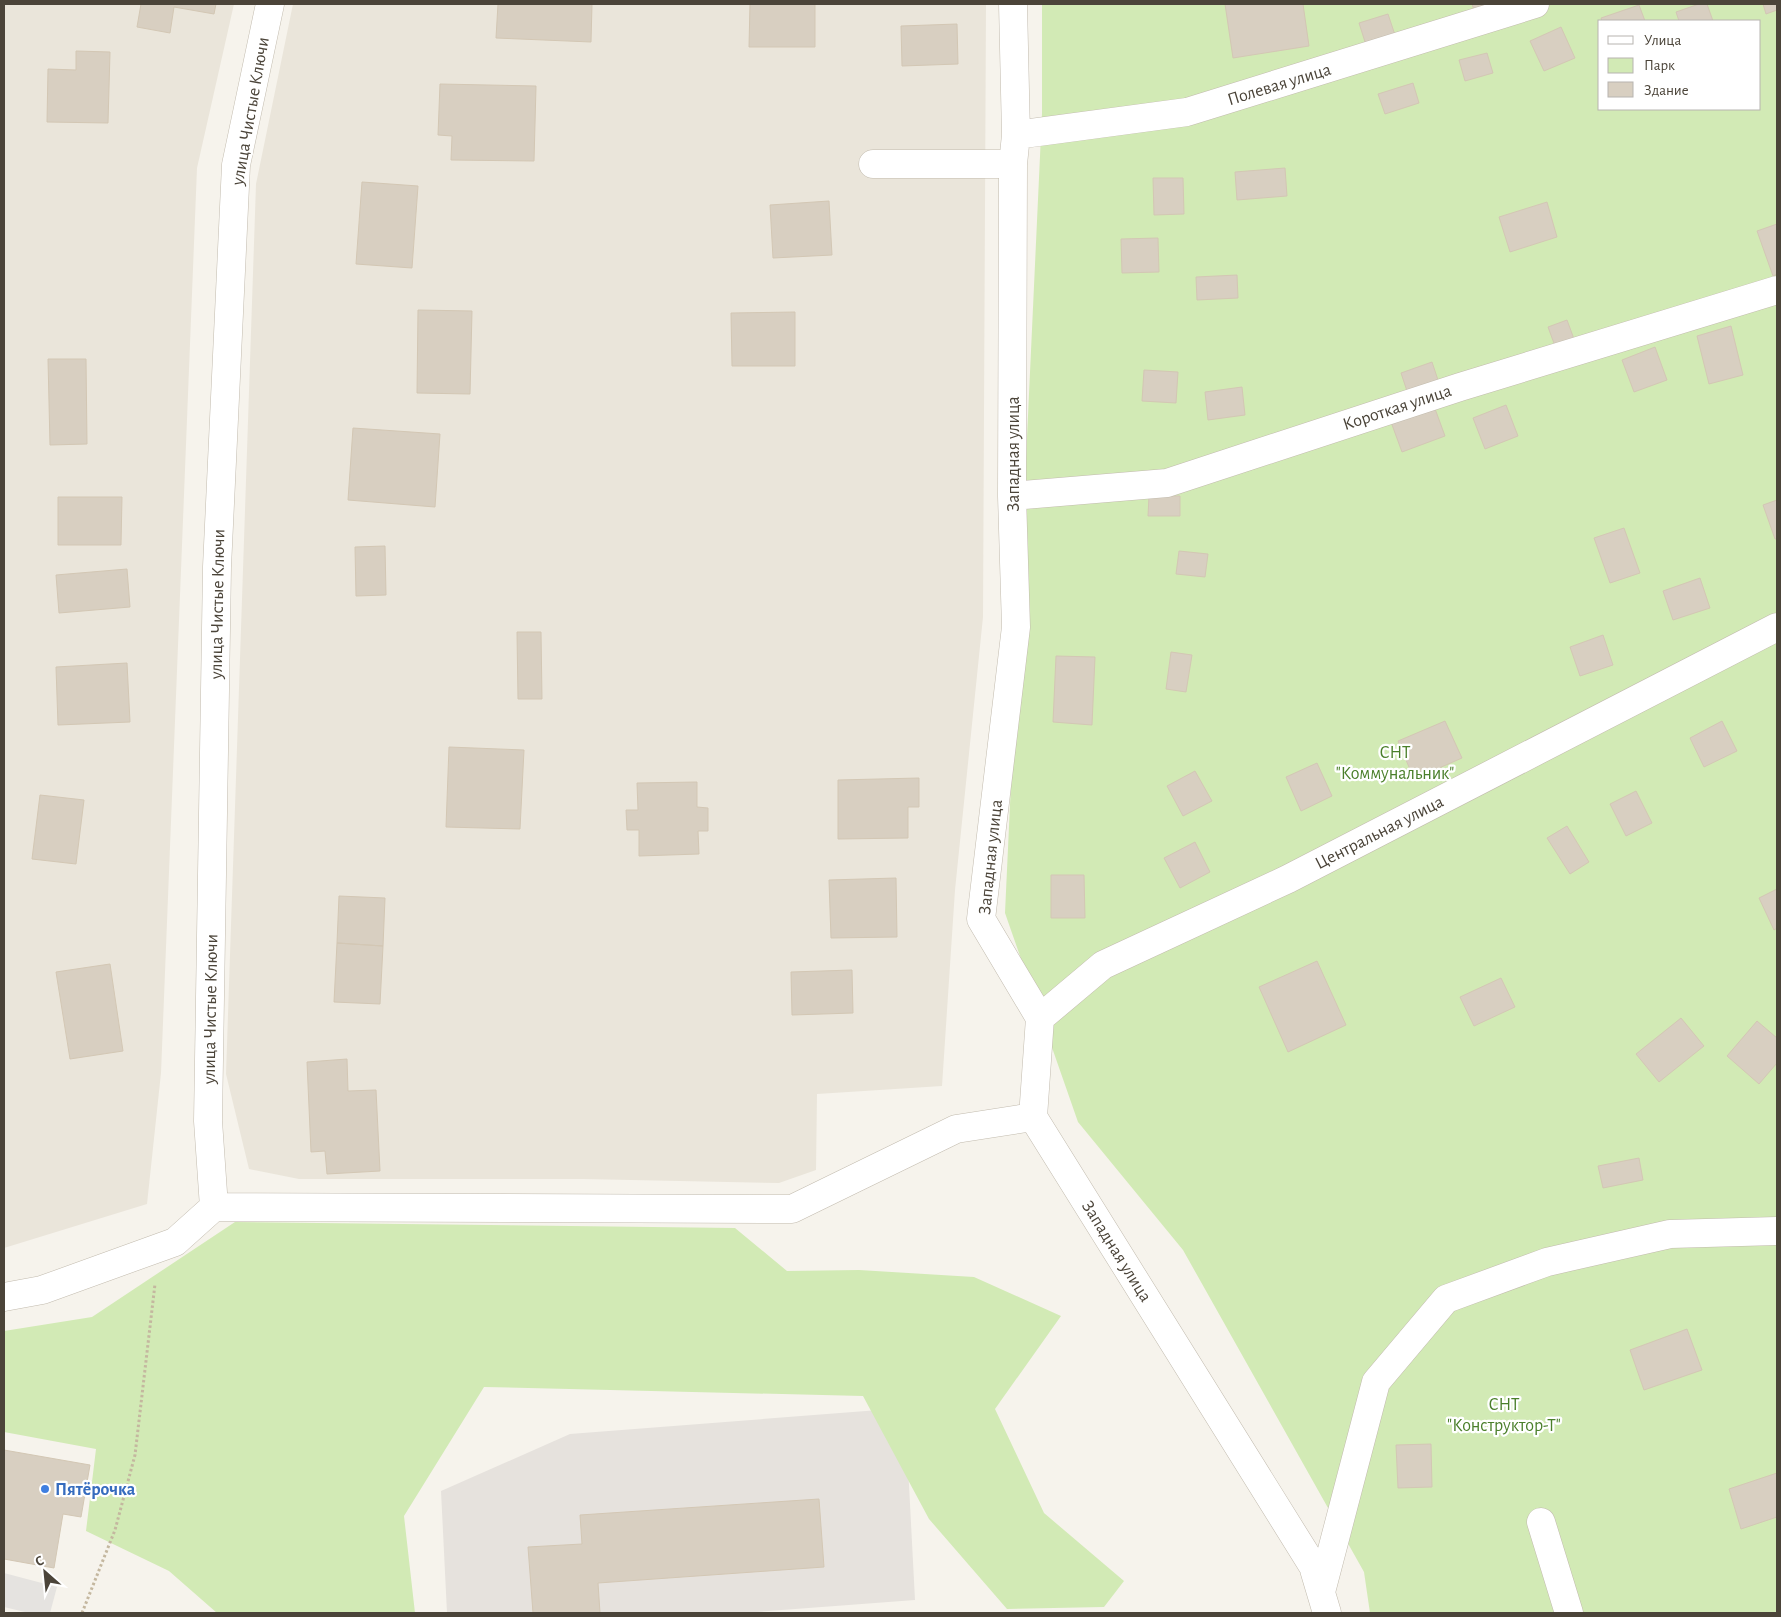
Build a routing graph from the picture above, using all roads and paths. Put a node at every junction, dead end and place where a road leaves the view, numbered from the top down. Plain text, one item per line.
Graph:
1 (270, 4) edge
2 (1012, 4) edge
3 (1535, 4) edge
4 (1016, 135) junction
5 (873, 164) dead end
6 (1013, 164) junction
7 (1777, 290) edge
8 (1012, 496) junction
9 (1777, 627) edge
10 (1040, 1018) junction
11 (1032, 1117) junction
12 (214, 1207) junction
13 (1777, 1231) edge
14 (159, 1248) junction
15 (4, 1297) edge
16 (1542, 1522) dead end
17 (1324, 1603) edge
18 (82, 1613) edge
19 (1570, 1613) edge

1 - 12 street, улица Чистые Ключи
2 - 4 street, Западная улица
3 - 4 street, Полевая улица
4 - 6 street, Западная улица
5 - 6 street
6 - 8 street, Западная улица
7 - 8 street, Короткая улица
8 - 10 street, Западная улица
9 - 10 street, Центральная улица
10 - 11 street
11 - 12 street
11 - 17 street, Западная улица
12 - 14 street
13 - 17 street
14 - 15 street
14 - 18 path
16 - 19 street

